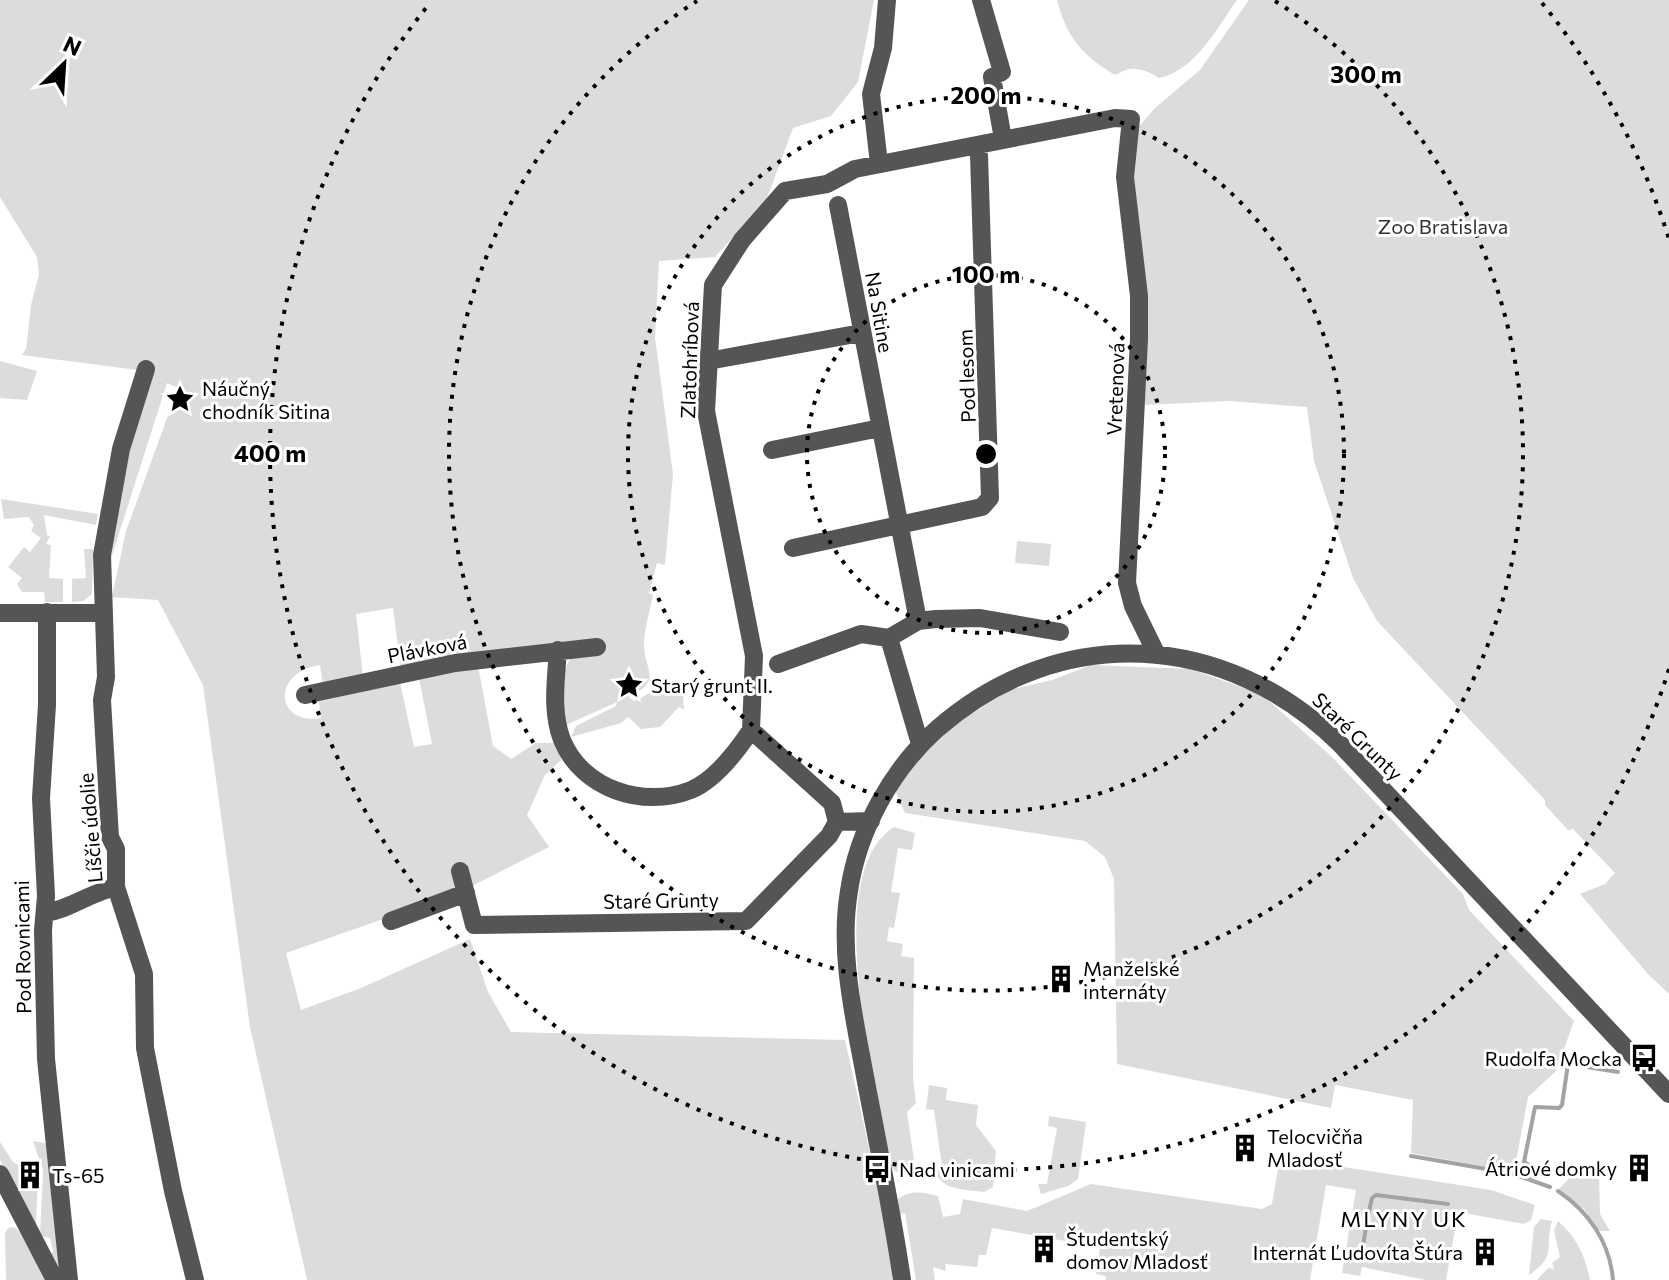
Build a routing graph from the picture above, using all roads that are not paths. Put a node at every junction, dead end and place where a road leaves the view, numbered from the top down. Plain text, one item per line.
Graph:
1 (887, 0) edge
2 (981, 0) edge
3 (1131, 119) joint
4 (1003, 139) junction
5 (979, 155) dead end
6 (879, 164) junction
7 (838, 205) dead end
8 (861, 333) junction
9 (708, 361) junction
10 (146, 369) dead end
11 (880, 428) junction
12 (772, 450) dead end
13 (900, 525) junction
14 (793, 548) dead end
15 (47, 612) junction
16 (0, 613) edge
17 (102, 613) junction
18 (918, 621) junction
19 (1060, 632) dead end
20 (889, 638) junction
21 (597, 647) dead end
22 (558, 650) junction
23 (1157, 655) junction
24 (778, 664) dead end
25 (305, 695) dead end
26 (751, 730) junction
27 (920, 744) junction
28 (871, 821) junction
29 (837, 822) junction
30 (460, 871) dead end
31 (116, 887) junction
32 (466, 893) junction
33 (45, 913) junction
34 (391, 921) dead end
35 (1669, 1094) edge
36 (0, 1174) edge
37 (55, 1280) edge
38 (69, 1280) edge
39 (195, 1280) edge
40 (902, 1280) edge

1 - 6 street
2 - 4 street
3 - 4 street, Zlatohríbová
3 - 23 street, Vretenová
4 - 6 street, Zlatohríbová
5 - 13 street, Pod lesom
6 - 9 street, Zlatohríbová
7 - 8 street, Na Sitine
8 - 9 street
8 - 11 street, Na Sitine
9 - 26 street, Zlatohríbová
10 - 17 street, Líščie údolie
11 - 12 street
11 - 13 street, Na Sitine
13 - 14 street
13 - 18 street, Na Sitine
15 - 16 street
15 - 17 street
15 - 33 street, Pod Rovnicami
17 - 31 street, Líščie údolie
18 - 19 street
18 - 20 street
20 - 24 street
20 - 27 street
21 - 22 street, Plávková
22 - 25 street, Plávková
22 - 26 street
23 - 27 street, Staré Grunty
23 - 35 street, Staré Grunty
26 - 29 street
27 - 28 street, Staré Grunty
28 - 29 street
28 - 40 street, Staré Grunty
29 - 32 street, Staré Grunty
30 - 32 street
31 - 33 street
31 - 39 street, Líščie údolie
32 - 34 street
33 - 38 street, Pod Rovnicami
36 - 37 street

